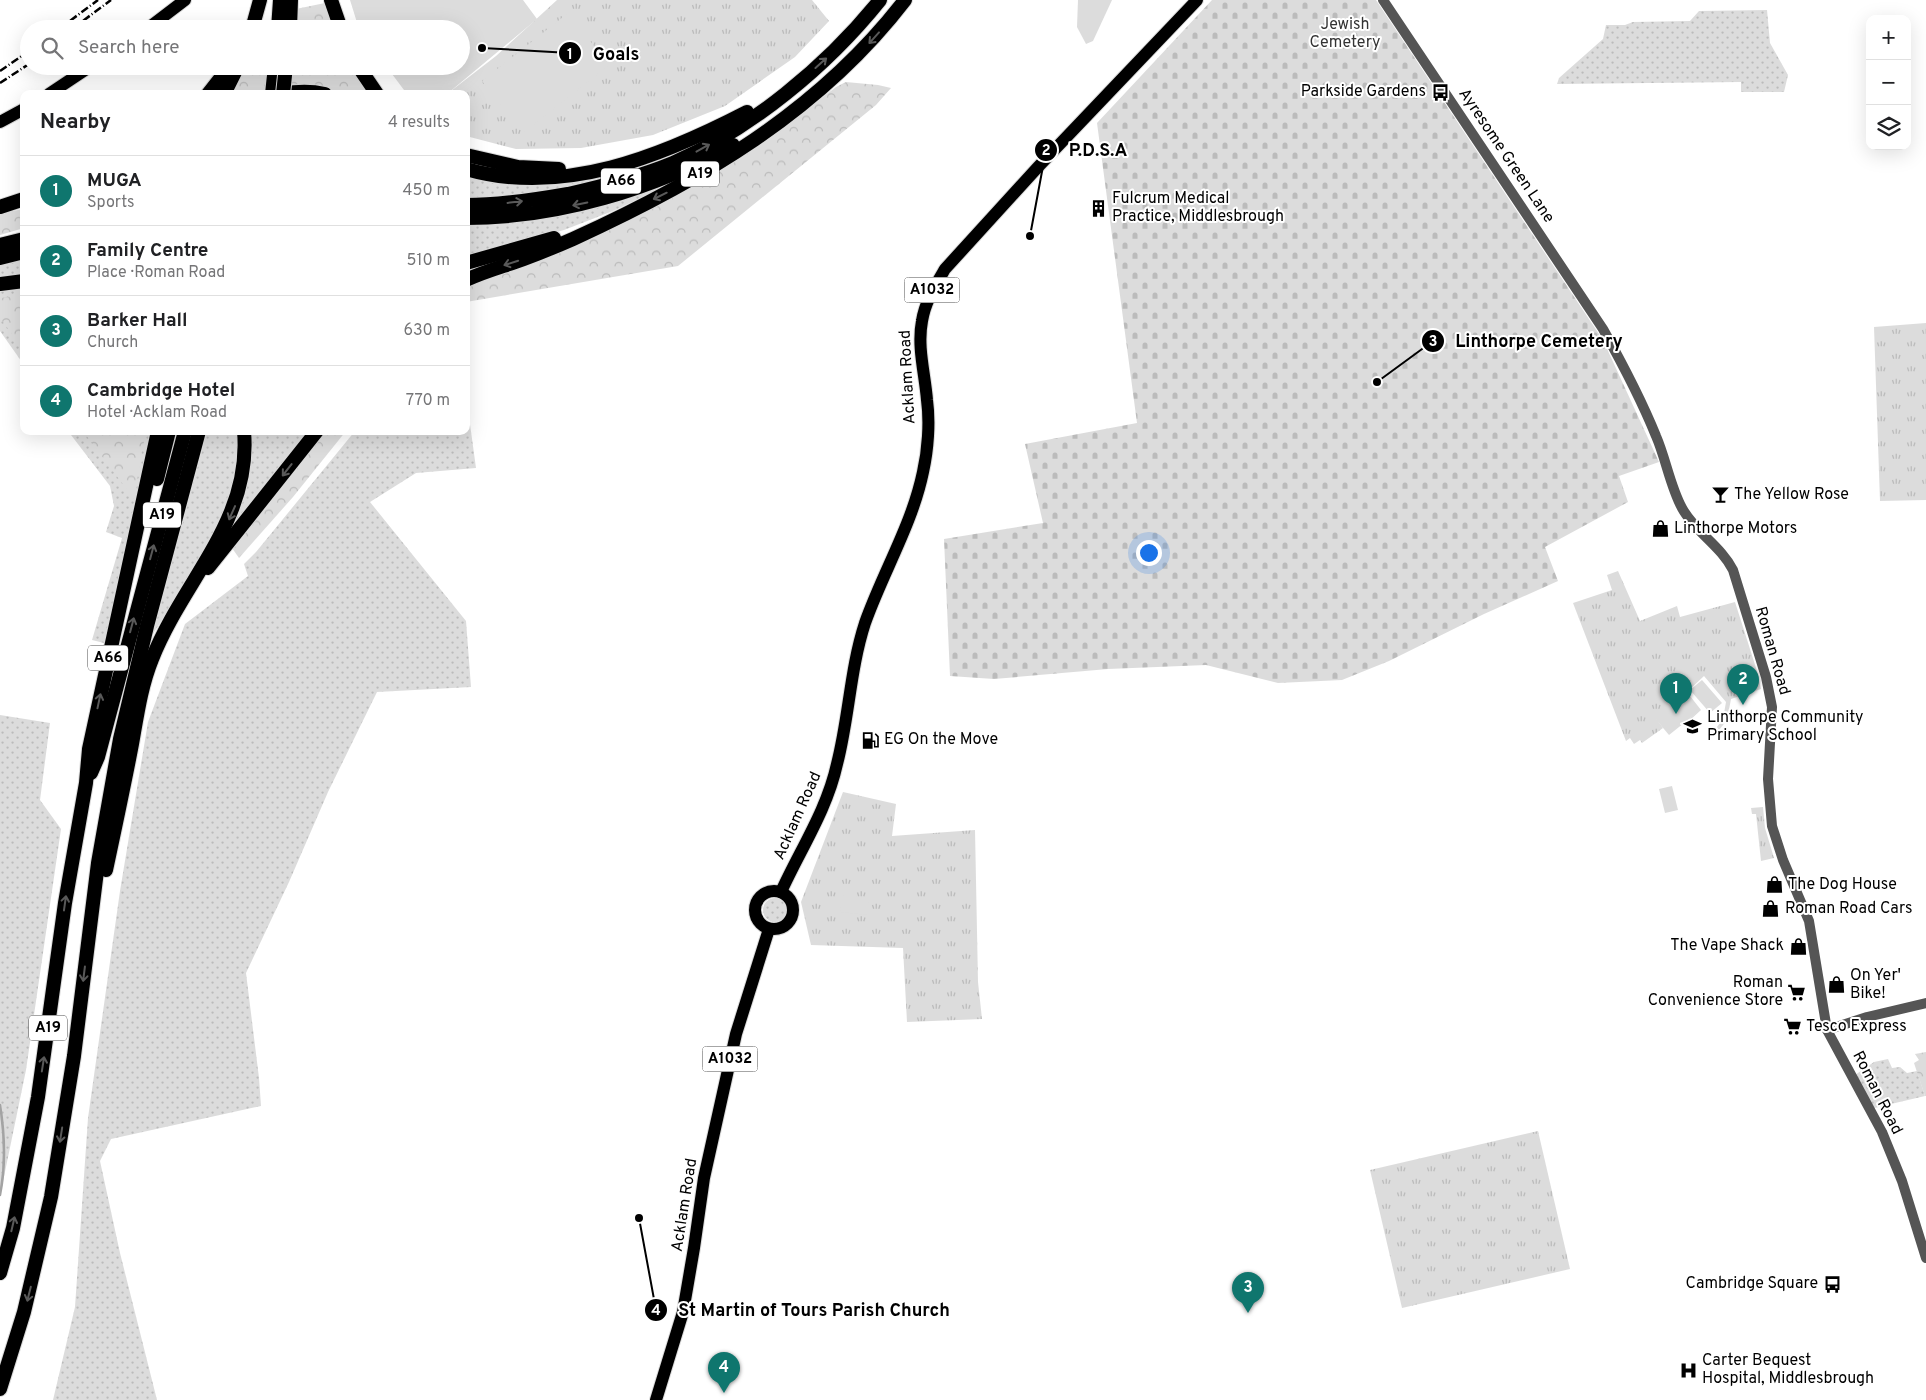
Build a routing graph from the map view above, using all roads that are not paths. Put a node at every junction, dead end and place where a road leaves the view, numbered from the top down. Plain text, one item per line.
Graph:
1 (185, 0) edge
2 (260, 0) edge
3 (280, 0) edge
4 (292, 0) edge
5 (331, 0) edge
6 (880, 0) edge
7 (905, 0) edge
8 (1198, 0) edge
9 (1383, 0) edge
10 (159, 20) edge
11 (254, 20) edge
12 (279, 20) edge
13 (291, 20) edge
14 (338, 20) edge
15 (77, 75) edge
16 (223, 75) edge
17 (234, 75) edge
18 (274, 75) edge
19 (285, 75) edge
20 (364, 75) edge
21 (55, 90) edge
22 (211, 90) edge
23 (226, 90) edge
24 (272, 90) edge
25 (283, 90) edge
26 (374, 90) edge
27 (784, 94) junction
28 (808, 98) junction
29 (20, 111) edge
30 (0, 122) edge
31 (470, 156) edge
32 (644, 156) junction
33 (470, 170) edge
34 (20, 200) edge
35 (470, 205) edge
36 (0, 206) edge
37 (20, 207) edge
38 (0, 211) edge
39 (619, 216) junction
40 (470, 218) edge
41 (20, 240) edge
42 (0, 246) edge
43 (20, 253) edge
44 (0, 258) edge
45 (470, 262) edge
46 (470, 278) edge
47 (20, 282) edge
48 (0, 284) edge
49 (1603, 329) joint
50 (157, 435) edge
51 (168, 435) edge
52 (184, 435) edge
53 (198, 435) edge
54 (244, 435) edge
55 (314, 435) edge
56 (129, 568) junction
57 (185, 595) junction
58 (137, 718) junction
59 (86, 783) junction
60 (109, 806) junction
61 (781, 892) junction
62 (91, 926) junction
63 (770, 929) junction
64 (1926, 1003) edge
65 (1827, 1030) junction
66 (1926, 1258) edge
67 (0, 1272) edge
68 (0, 1389) edge
69 (656, 1400) edge

1 - 10 main road
2 - 11 highway
3 - 12 highway
4 - 13 highway
5 - 14 highway
27 -> 6 highway, A66
7 -> 28 highway, A66
8 - 61 main road, Acklam Road / A1032
9 - 49 street, Ayresome Green Lane
15 - 21 main road
16 - 22 highway
17 - 23 highway
18 - 24 highway
19 - 25 highway, bridge
20 - 26 highway
27 - 32 highway, A66
35 -> 27 highway, A66
28 -> 39 highway, A19
28 -> 40 highway, A66
29 - 30 main road
31 - 32 highway, A66
32 - 33 highway, A66
34 - 36 highway
37 - 38 highway
39 - 45 highway, A19
39 -> 46 highway, A19
41 - 42 highway
43 - 44 highway
47 - 48 highway
49 - 65 street, Roman Road
50 - 56 highway, A66
51 - 56 highway, A66
59 -> 52 highway, A19
53 - 60 highway, A19
54 -> 57 highway, A19
55 -> 57 highway, A19
59 -> 56 highway, A66
57 - 58 highway, A19
58 - 60 highway, A19
58 - 62 highway, A19
67 -> 59 highway, A19
60 - 62 highway, A19
61 - 63 main road
61 - 63 main road
62 -> 68 highway, A19
63 - 69 main road, Acklam Road / A1032
64 - 65 street
65 - 66 street, Roman Road

